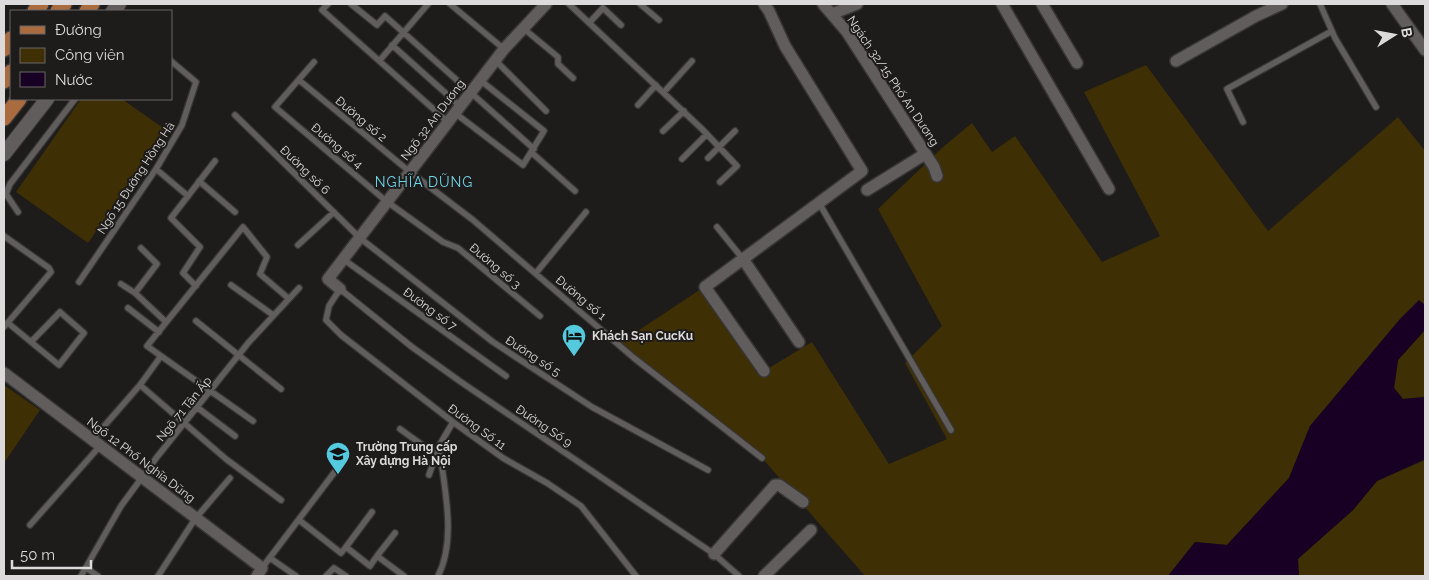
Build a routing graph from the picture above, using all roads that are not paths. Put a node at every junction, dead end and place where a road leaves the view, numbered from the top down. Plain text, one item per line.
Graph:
1 (328, 4) edge
2 (351, 4) edge
3 (428, 4) edge
4 (450, 4) edge
5 (546, 4) edge
6 (570, 4) edge
7 (640, 4) edge
8 (764, 4) edge
9 (823, 4) edge
10 (857, 4) edge
11 (1002, 4) edge
12 (1042, 4) edge
13 (1278, 4) edge
14 (1320, 4) edge
15 (1392, 4) edge
16 (832, 14) junction
17 (659, 20) dead end
18 (589, 23) junction
19 (621, 25) dead end
20 (523, 28) junction
21 (1332, 31) junction
22 (403, 32) junction
23 (392, 45) junction
24 (504, 49) junction
25 (1425, 50) edge
26 (380, 60) junction
27 (495, 60) junction
28 (692, 61) dead end
29 (1176, 61) dead end
30 (172, 62) edge
31 (314, 62) dead end
32 (1077, 63) dead end
33 (573, 78) dead end
34 (299, 80) junction
35 (480, 80) junction
36 (656, 85) junction
37 (472, 92) junction
38 (664, 92) junction
39 (18, 100) edge
40 (46, 100) edge
41 (74, 100) edge
42 (638, 105) dead end
43 (1376, 107) dead end
44 (546, 111) dead end
45 (684, 111) junction
46 (454, 114) junction
47 (235, 116) dead end
48 (4, 118) edge
49 (1243, 122) dead end
50 (736, 131) dead end
51 (663, 132) dead end
52 (707, 134) junction
53 (720, 147) junction
54 (532, 151) junction
55 (4, 154) edge
56 (925, 154) junction
57 (708, 158) dead end
58 (682, 159) dead end
59 (215, 161) dead end
60 (156, 169) junction
61 (410, 172) junction
62 (937, 176) dead end
63 (199, 181) junction
64 (720, 182) dead end
65 (1109, 189) dead end
66 (867, 190) dead end
67 (575, 191) dead end
68 (188, 196) junction
69 (386, 201) junction
70 (819, 203) junction
71 (18, 212) dead end
72 (235, 212) dead end
73 (334, 212) junction
74 (586, 212) dead end
75 (717, 227) dead end
76 (4, 236) edge
77 (360, 238) junction
78 (298, 245) dead end
79 (141, 248) dead end
80 (743, 259) junction
81 (343, 260) junction
82 (536, 273) junction
83 (79, 282) dead end
84 (121, 284) dead end
85 (230, 285) dead end
86 (196, 286) junction
87 (299, 288) dead end
88 (340, 289) junction
89 (135, 292) junction
90 (288, 298) junction
91 (128, 308) dead end
92 (273, 315) junction
93 (540, 316) dead end
94 (166, 322) junction
95 (196, 322) dead end
96 (6, 325) edge
97 (159, 332) junction
98 (32, 342) junction
99 (799, 342) dead end
100 (161, 356) junction
101 (240, 356) junction
102 (764, 371) dead end
103 (4, 373) edge
104 (506, 376) dead end
105 (140, 385) junction
106 (281, 389) dead end
107 (211, 392) junction
108 (198, 408) junction
109 (252, 422) dead end
110 (453, 422) junction
111 (185, 423) junction
112 (400, 429) dead end
113 (951, 430) dead end
114 (235, 436) dead end
115 (96, 443) junction
116 (438, 448) junction
117 (762, 458) dead end
118 (343, 461) dead end
119 (708, 470) dead end
120 (429, 475) dead end
121 (230, 478) dead end
122 (142, 479) junction
123 (281, 500) dead end
124 (804, 502) dead end
125 (372, 512) dead end
126 (301, 517) junction
127 (195, 519) junction
128 (30, 524) dead end
129 (811, 530) dead end
130 (394, 534) dead end
131 (346, 547) junction
132 (714, 554) junction
133 (377, 556) junction
134 (270, 558) junction
135 (86, 568) junction
136 (259, 574) edge
137 (81, 576) edge
138 (98, 576) edge
139 (158, 576) edge
140 (296, 576) edge
141 (326, 576) edge
142 (346, 576) edge
143 (404, 576) edge
144 (438, 576) edge
145 (636, 576) edge
146 (739, 576) edge
147 (764, 576) edge

1 - 26 lane
2 - 22 lane
3 - 22 lane
4 - 24 lane
5 - 20 street, Ngõ 32 An Dương
6 - 18 lane
7 - 17 lane
8 - 70 street
9 - 16 street, Ngách 32/15 Phố An Dương
10 - 16 street
11 - 65 street
12 - 32 street
13 - 29 street
14 - 21 lane
15 - 25 street
16 - 56 street, Ngách 32/15 Phố An Dương
18 - 19 lane
18 - 36 lane
20 - 24 street, Ngõ 32 An Dương
20 - 33 lane
21 - 43 lane
21 - 49 lane
22 - 23 lane
22 - 37 lane
23 - 26 lane
23 - 46 lane
24 - 27 street, Ngõ 32 An Dương
26 - 46 lane
27 - 35 street, Ngõ 32 An Dương
27 - 44 lane
28 - 38 lane
30 - 60 lane, Ngõ 15 Đường Hồng Hà
31 - 34 lane
34 - 61 lane, Đường số 2
34 - 69 lane, Đường số 4
35 - 37 street, Ngõ 32 An Dương
35 - 54 lane
36 - 38 lane
36 - 42 lane
37 - 46 street, Ngõ 32 An Dương
37 - 54 lane
38 - 45 lane
39 - 48 main road
40 - 55 street
41 - 71 lane
45 - 51 lane
45 - 52 lane
46 - 54 lane
46 - 61 street, Ngõ 32 An Dương
47 - 73 lane, Đường số 6
50 - 53 lane
52 - 53 lane
52 - 58 lane
53 - 57 lane
53 - 64 lane
54 - 67 lane
56 - 62 street, Ngách 32/15 Phố An Dương
56 - 66 street
59 - 63 lane
60 - 68 lane
60 - 83 lane, Ngõ 15 Đường Hồng Hà
61 - 69 street, Ngõ 32 An Dương
61 - 82 lane, Đường số 1
63 - 68 lane
63 - 72 lane
68 - 86 lane
69 - 77 street, Ngõ 32 An Dương
69 - 93 lane, Đường số 3
70 - 80 street
70 - 113 lane
73 - 77 lane, Đường số 6
73 - 78 lane
74 - 82 lane
75 - 80 lane
76 - 96 lane
77 - 81 street, Ngõ 32 An Dương
77 - 119 lane, Đường số 5
79 - 89 lane
80 - 99 street
80 - 102 street
81 - 88 street, Ngõ 32 An Dương
81 - 104 lane, Đường số 7
82 - 117 lane, Đường số 1
84 - 89 lane
85 - 92 lane
86 - 90 lane
86 - 94 lane
87 - 90 lane, Ngõ 71 Tân Ấp
88 - 110 lane, Đường Số 11
88 - 132 lane, Đường Số 9
89 - 94 lane
90 - 92 lane, Ngõ 71 Tân Ấp
91 - 97 lane
92 - 101 lane, Ngõ 71 Tân Ấp
94 - 97 lane
95 - 101 lane
96 - 98 lane
97 - 100 lane
98 - 98 lane
100 - 105 lane
100 - 107 lane
101 - 106 lane
101 - 107 lane, Ngõ 71 Tân Ấp
103 - 115 street, Ngõ 12 Phố Nghĩa Dũng
105 - 111 lane
105 - 115 lane
107 - 108 lane, Ngõ 71 Tân Ấp
107 - 109 lane
108 - 111 lane, Ngõ 71 Tân Ấp
108 - 114 lane
110 - 116 lane
110 - 145 lane, Đường Số 11
111 - 122 lane, Ngõ 71 Tân Ấp
111 - 123 lane
112 - 116 lane
115 - 122 street, Ngõ 12 Phố Nghĩa Dũng
115 - 128 lane
116 - 120 lane
116 - 144 lane
118 - 126 lane
121 - 127 lane
122 - 127 street, Ngõ 12 Phố Nghĩa Dũng
122 - 135 lane, Ngõ 71 Tân Ấp
124 - 132 street
125 - 131 lane
126 - 131 lane
126 - 134 lane
127 - 136 street, Ngõ 12 Phố Nghĩa Dũng
127 - 139 lane
129 - 147 street
130 - 133 lane
131 - 133 lane
132 - 146 lane, Đường Số 9
133 - 143 lane
134 - 136 lane
134 - 140 lane
135 - 137 lane, Ngõ 71 Tân Ấp
135 - 138 lane
141 - 142 lane

